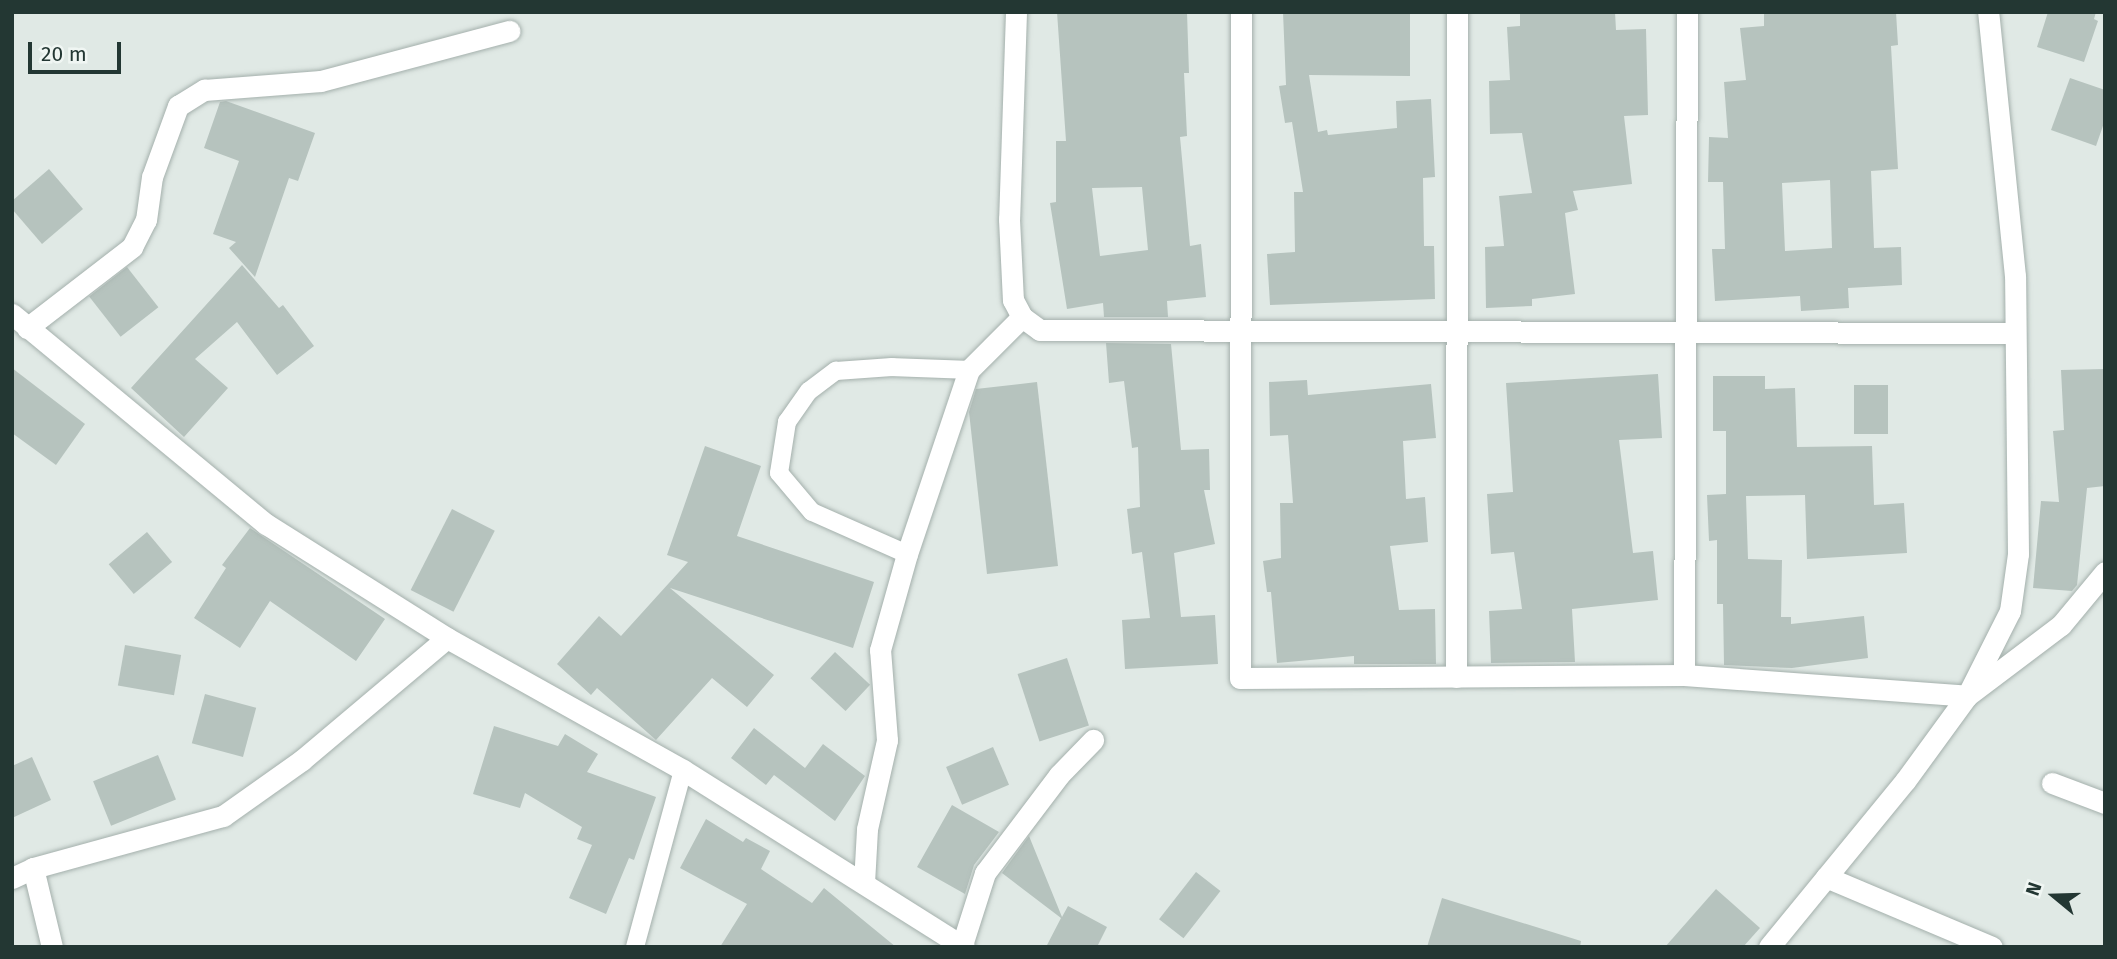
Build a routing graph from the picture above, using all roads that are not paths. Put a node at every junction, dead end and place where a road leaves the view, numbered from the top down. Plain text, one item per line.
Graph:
1 (1016, 12) edge
2 (1241, 12) edge
3 (1457, 12) edge
4 (1686, 12) edge
5 (1988, 12) edge
6 (509, 31) dead end
7 (1022, 317) junction
8 (20, 321) edge
9 (1685, 329) junction
10 (1457, 330) junction
11 (1240, 332) junction
12 (2015, 333) junction
13 (969, 370) junction
14 (907, 554) junction
15 (2105, 572) edge
16 (447, 638) junction
17 (1684, 675) junction
18 (1456, 677) junction
19 (1966, 696) junction
20 (1093, 740) dead end
21 (683, 770) junction
22 (2052, 783) dead end
23 (2105, 803) edge
24 (33, 868) junction
25 (1826, 877) junction
26 (12, 878) edge
27 (864, 883) junction
28 (963, 946) edge
29 (52, 947) edge
30 (635, 947) edge
31 (1769, 947) edge
32 (1992, 947) edge

1 - 7 street
2 - 11 street
3 - 10 street
4 - 9 street
5 - 12 street
6 - 8 street
7 - 11 street
7 - 13 street
8 - 16 street
9 - 10 street
9 - 12 street
9 - 17 street
10 - 11 street
10 - 18 street
11 - 18 street
12 - 19 street
13 - 14 street
13 - 14 lane
14 - 27 street
15 - 19 street
16 - 21 street
16 - 24 street
17 - 18 street
17 - 19 street
19 - 25 street
20 - 28 street
21 - 27 street
21 - 30 lane
22 - 23 street
24 - 26 street
24 - 29 street
25 - 31 street
25 - 32 street
27 - 28 street

